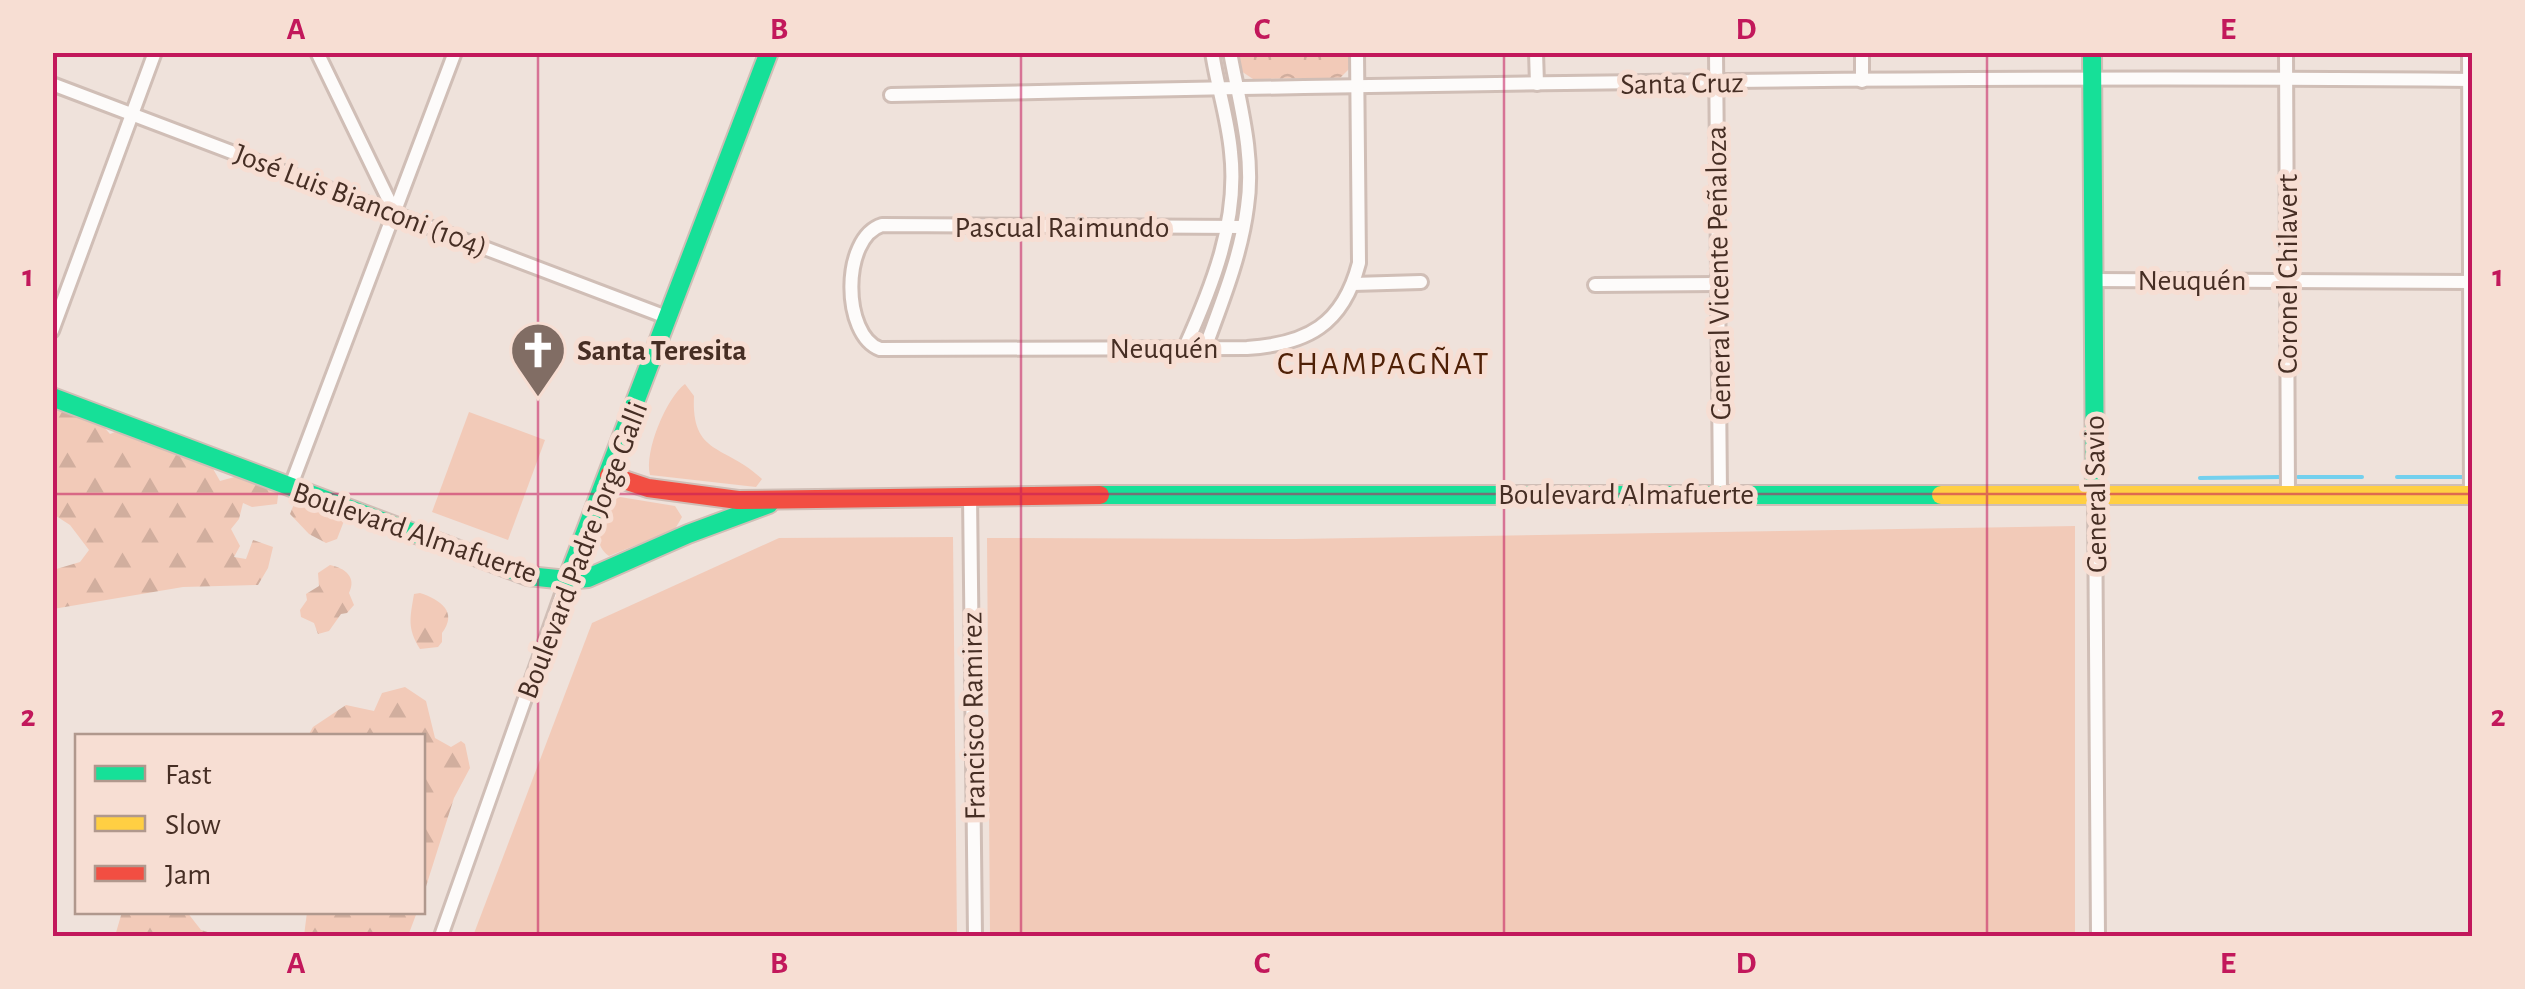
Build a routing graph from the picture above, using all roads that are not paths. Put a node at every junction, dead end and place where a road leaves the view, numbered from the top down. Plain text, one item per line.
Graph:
1 (154, 52) edge
2 (317, 52) edge
3 (454, 52) edge
4 (769, 52) edge
5 (1212, 52) edge
6 (1230, 52) edge
7 (1357, 52) edge
8 (1536, 52) edge
9 (1716, 52) edge
10 (1862, 52) edge
11 (2092, 52) edge
12 (2286, 52) edge
13 (2469, 52) edge
14 (2286, 78) junction
15 (2092, 79) junction
16 (2471, 80) edge
17 (1862, 81) junction
18 (1716, 82) junction
19 (52, 84) edge
20 (1537, 84) junction
21 (1358, 86) junction
22 (1218, 88) junction
23 (1236, 88) junction
24 (891, 95) dead end
25 (132, 114) junction
26 (395, 213) junction
27 (1243, 227) junction
28 (1227, 228) junction
29 (2287, 279) junction
30 (2092, 280) junction
31 (1420, 282) dead end
32 (2471, 282) edge
33 (1353, 284) junction
34 (1717, 284) junction
35 (1595, 285) dead end
36 (668, 318) junction
37 (52, 331) edge
38 (1185, 348) junction
39 (1205, 348) junction
40 (880, 349) joint
41 (52, 398) edge
42 (609, 475) junction
43 (290, 488) junction
44 (1720, 493) junction
45 (970, 495) junction
46 (2472, 495) edge
47 (2095, 496) junction
48 (2288, 496) junction
49 (779, 501) junction
50 (567, 580) junction
51 (442, 936) edge
52 (975, 936) edge
53 (2098, 936) edge

1 - 25 street
2 - 26 street
3 - 26 street
4 - 36 main road, Boulevard Padre Jorge Galli
5 - 22 street
6 - 23 street
7 - 21 street
8 - 20 street
9 - 18 street, General Vicente Peñaloza
10 - 17 street
11 - 15 main road, General Savio
12 - 14 street, Coronel Chilavert
13 - 16 street
14 - 15 street, Santa Cruz
14 - 16 street, Santa Cruz
14 - 29 street, Coronel Chilavert
15 - 17 street, Santa Cruz
15 - 30 main road, General Savio
16 - 32 street
17 - 18 street, Santa Cruz
18 - 20 street, Santa Cruz
18 - 34 street, General Vicente Peñaloza
19 - 25 street, José Luis Bianconi (104)
20 - 21 street, Santa Cruz
21 - 23 street, Santa Cruz
21 - 33 street
22 - 23 street, Santa Cruz
22 - 24 street, Santa Cruz
22 - 28 street
23 - 27 street
25 - 26 street, José Luis Bianconi (104)
25 - 37 street
26 - 36 street, José Luis Bianconi (104)
26 - 43 street
27 - 28 street, Pascual Raimundo
27 - 39 street
28 - 38 street
28 - 40 street, Pascual Raimundo
29 - 30 street, Neuquén
29 - 32 street, Neuquén
29 - 48 street, Coronel Chilavert
30 - 47 main road, General Savio
31 - 33 street
32 - 46 street
33 - 39 street, Neuquén
34 - 35 street
34 - 44 street, General Vicente Peñaloza
36 - 42 main road, Boulevard Padre Jorge Galli
38 - 39 street, Neuquén
38 - 40 street, Neuquén
41 - 43 main road, Boulevard Almafuerte
42 - 49 main road, Boulevard Almafuerte
42 - 50 main road, Boulevard Padre Jorge Galli
43 - 50 main road, Boulevard Almafuerte
44 - 45 main road, Boulevard Almafuerte
44 - 47 main road, Boulevard Almafuerte
45 - 49 main road, Boulevard Almafuerte
45 - 52 street, Francisco Ramirez
46 - 48 main road, Boulevard Almafuerte
47 - 48 main road, Boulevard Almafuerte
47 - 53 street, General Savio
49 - 50 main road, Boulevard Almafuerte
50 - 51 street, Boulevard Padre Jorge Galli

